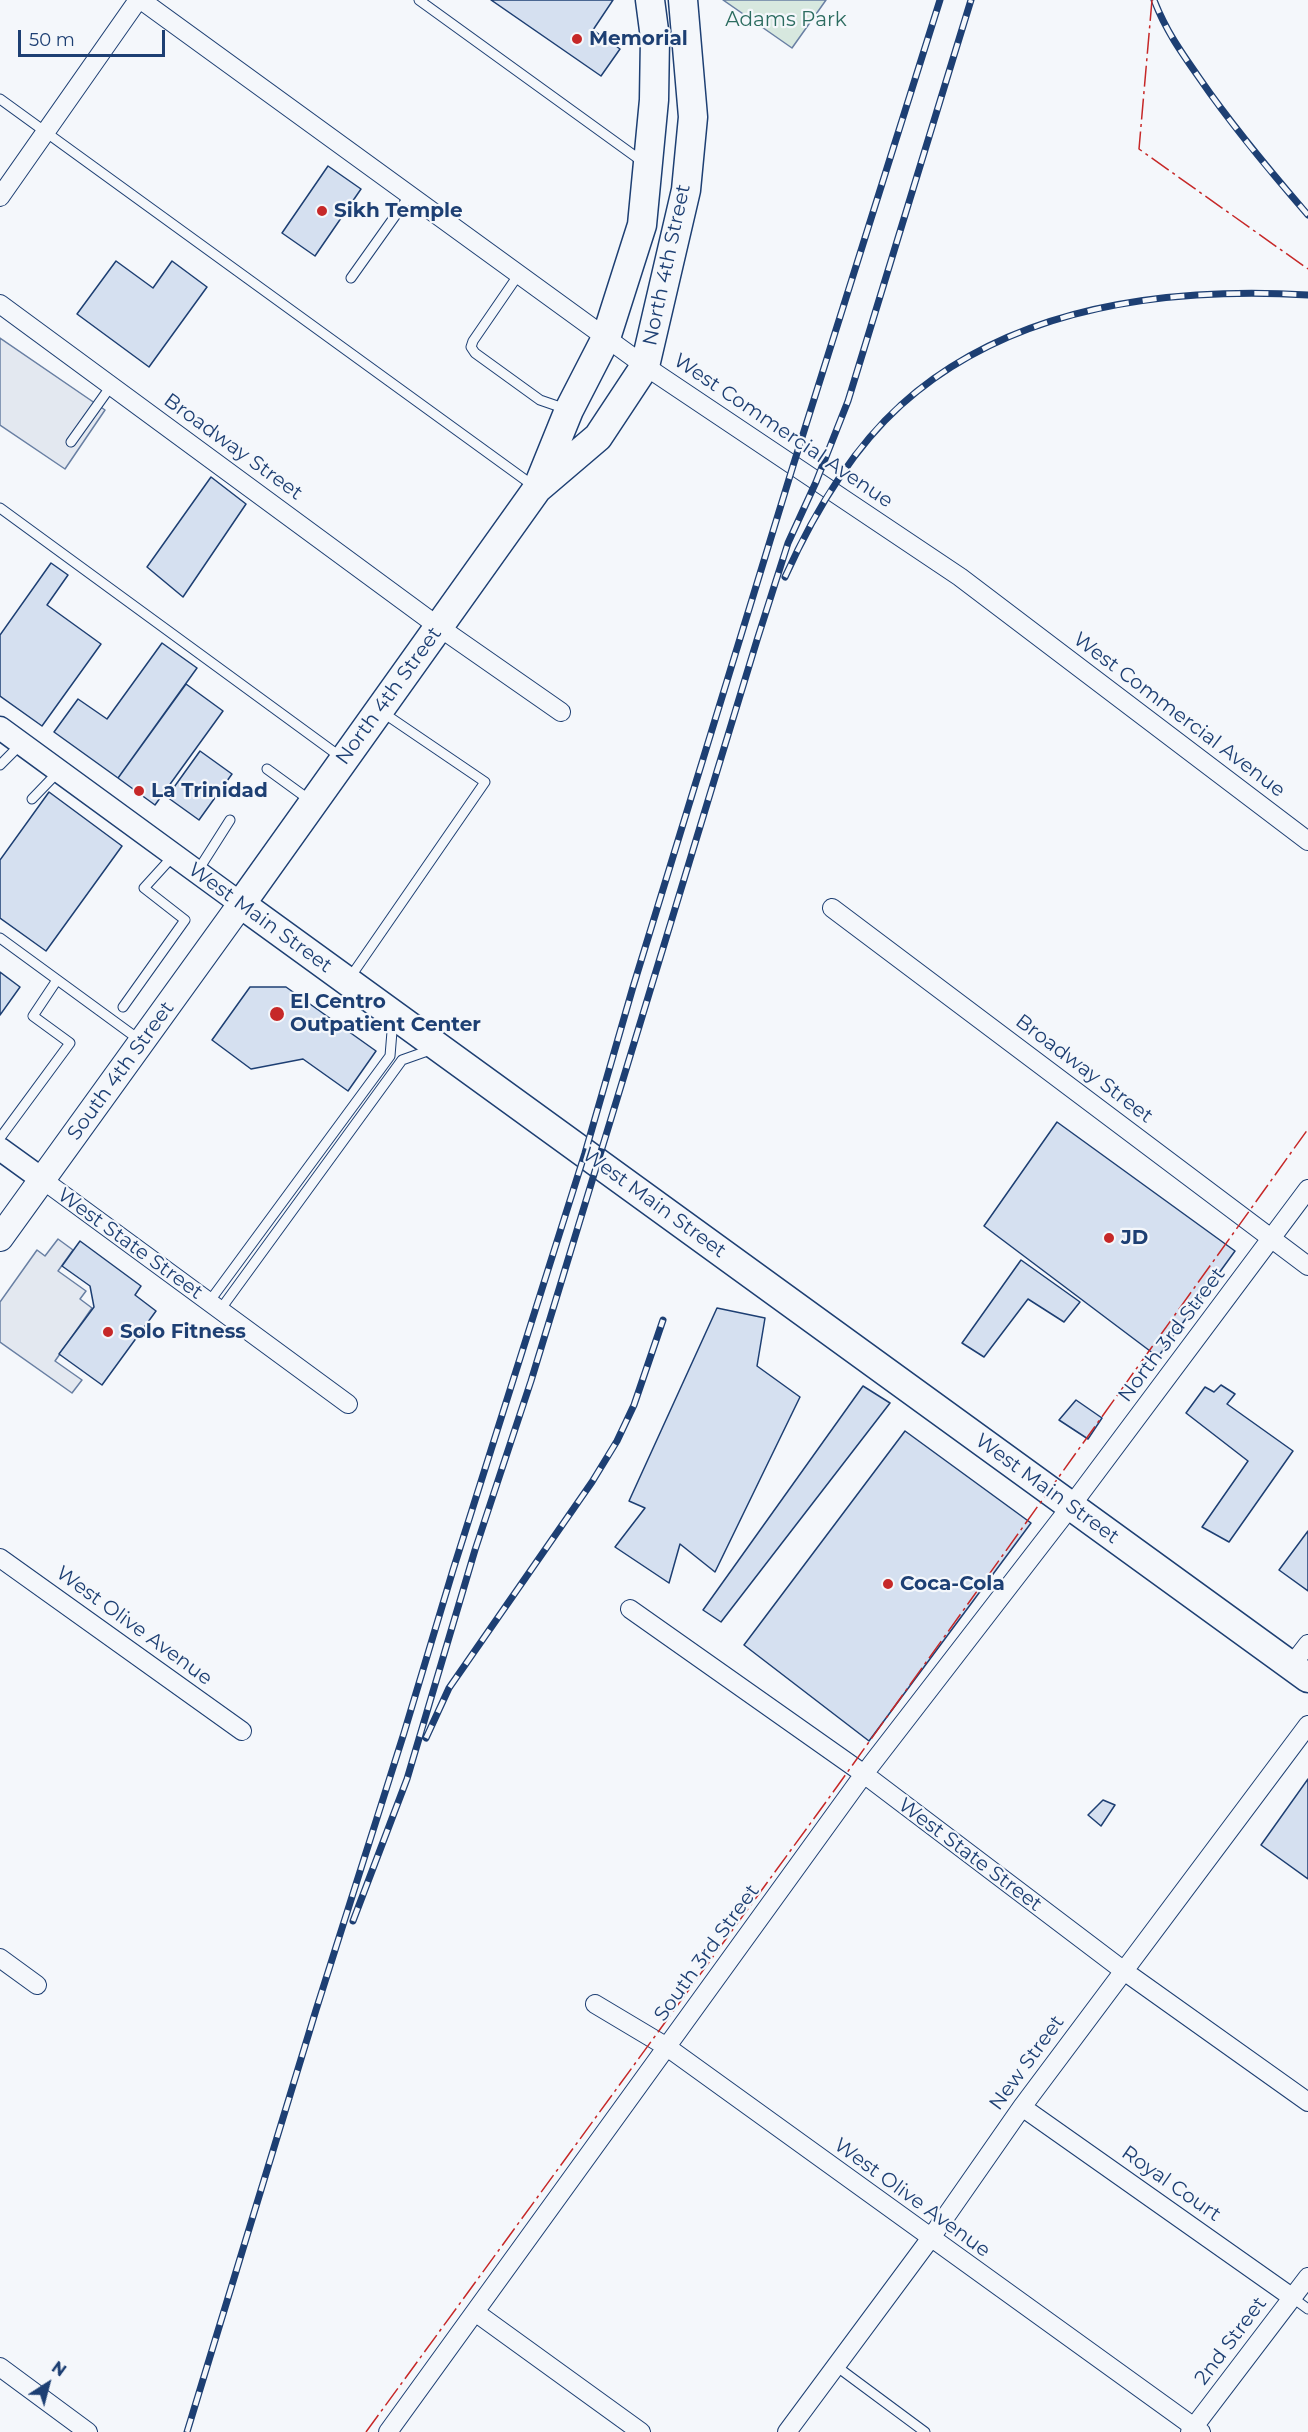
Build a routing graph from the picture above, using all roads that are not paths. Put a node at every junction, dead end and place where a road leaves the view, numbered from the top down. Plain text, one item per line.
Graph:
1 (140, 0) edge
2 (419, 0) edge
3 (650, 0) edge
4 (683, 0) edge
5 (0, 99) edge
6 (46, 132) junction
7 (648, 166) junction
8 (410, 195) junction
9 (0, 197) edge
10 (519, 274) junction
11 (351, 278) dead end
12 (0, 304) edge
13 (606, 338) junction
14 (645, 366) junction
15 (111, 386) junction
16 (569, 410) junction
17 (71, 442) dead end
18 (537, 489) junction
19 (0, 508) edge
20 (439, 627) junction
21 (380, 710) junction
22 (561, 711) dead end
23 (0, 728) edge
24 (21, 744) junction
25 (344, 759) junction
26 (0, 765) edge
27 (267, 769) dead end
28 (59, 771) junction
29 (32, 799) dead end
30 (313, 803) junction
31 (230, 820) dead end
32 (1308, 841) edge
33 (174, 855) junction
34 (197, 872) junction
35 (241, 904) junction
36 (832, 908) dead end
37 (0, 938) edge
38 (57, 980) junction
39 (348, 981) junction
40 (123, 1006) dead end
41 (393, 1014) junction
42 (142, 1041) junction
43 (438, 1047) junction
44 (0, 1138) edge
45 (0, 1149) edge
46 (43, 1180) junction
47 (1308, 1189) edge
48 (0, 1238) edge
49 (1272, 1239) junction
50 (1308, 1266) edge
51 (214, 1306) junction
52 (348, 1404) dead end
53 (1071, 1506) junction
54 (0, 1558) edge
55 (630, 1609) dead end
56 (1308, 1644) edge
57 (1299, 1672) edge
58 (1308, 1725) edge
59 (242, 1731) dead end
60 (864, 1774) junction
61 (0, 1958) edge
62 (1124, 1971) junction
63 (37, 1985) dead end
64 (595, 2004) dead end
65 (667, 2047) junction
66 (1308, 2102) edge
67 (1022, 2107) junction
68 (930, 2238) junction
69 (1308, 2277) edge
70 (1293, 2298) junction
71 (1308, 2309) edge
72 (475, 2312) junction
73 (836, 2366) junction
74 (0, 2367) edge
75 (1195, 2430) edge
76 (88, 2432) edge
77 (388, 2432) edge
78 (641, 2432) edge
79 (787, 2432) edge
80 (926, 2432) edge

1 - 6 street
1 - 8 street, West Commercial Avenue
2 - 7 lane
3 - 7 main road, North 4th Street
4 - 14 main road, North 4th Street
5 - 6 lane
6 - 9 street
6 - 18 lane
7 - 13 main road, North 4th Street
8 - 10 street, West Commercial Avenue
8 - 11 lane
10 - 13 street, West Commercial Avenue
10 - 16 lane
12 - 15 street, Broadway Street
13 - 14 street, West Commercial Avenue
13 - 16 main road, North 4th Street
14 - 18 main road, North 4th Street
14 - 32 street, West Commercial Avenue
15 - 17 lane
15 - 20 street, Broadway Street
16 - 18 main road, North 4th Street
18 - 20 main road, North 4th Street
19 - 25 lane
20 - 21 main road, North 4th Street
20 - 22 street, Broadway Street
21 - 25 main road, North 4th Street
21 - 39 lane
23 - 24 street, West Main Street
24 - 26 lane
24 - 28 street, West Main Street
25 - 30 main road, North 4th Street
27 - 30 lane
28 - 29 lane
28 - 33 street, West Main Street
30 - 35 main road, North 4th Street
31 - 34 lane
33 - 34 street, West Main Street
33 - 40 lane
34 - 35 street, West Main Street
35 - 39 main road, West Main Street
35 - 42 main road, South 4th Street
36 - 49 street, Broadway Street
37 - 38 lane
38 - 42 lane
38 - 44 lane
39 - 41 main road, West Main Street
41 - 43 main road, West Main Street
41 - 51 lane
42 - 46 main road, South 4th Street
43 - 51 lane
43 - 53 main road, West Main Street
45 - 46 street, West State Street
46 - 48 main road, South 4th Street
46 - 51 street, West State Street
47 - 49 street, North 3rd Street
49 - 50 street, Broadway Street
49 - 53 street, North 3rd Street
51 - 52 street, West State Street
53 - 57 main road, West Main Street
53 - 60 street, South 3rd Street
54 - 59 street, West Olive Avenue
55 - 60 street, West State Street
56 - 57 street
58 - 62 street, New Street
60 - 62 street, West State Street
60 - 65 street, South 3rd Street
61 - 63 street
62 - 66 street, West State Street
62 - 67 street, New Street
64 - 65 street, West Olive Avenue
65 - 68 street, West Olive Avenue
65 - 72 street, South 3rd Street
67 - 68 street, New Street
67 - 70 street, Royal Court
68 - 73 street, New Street
68 - 75 street, West Olive Avenue
69 - 70 street, 2nd Street
70 - 71 lane
70 - 75 street, 2nd Street
72 - 77 street, South 3rd Street
72 - 78 street
73 - 79 street, New Street
73 - 80 lane
74 - 76 street

